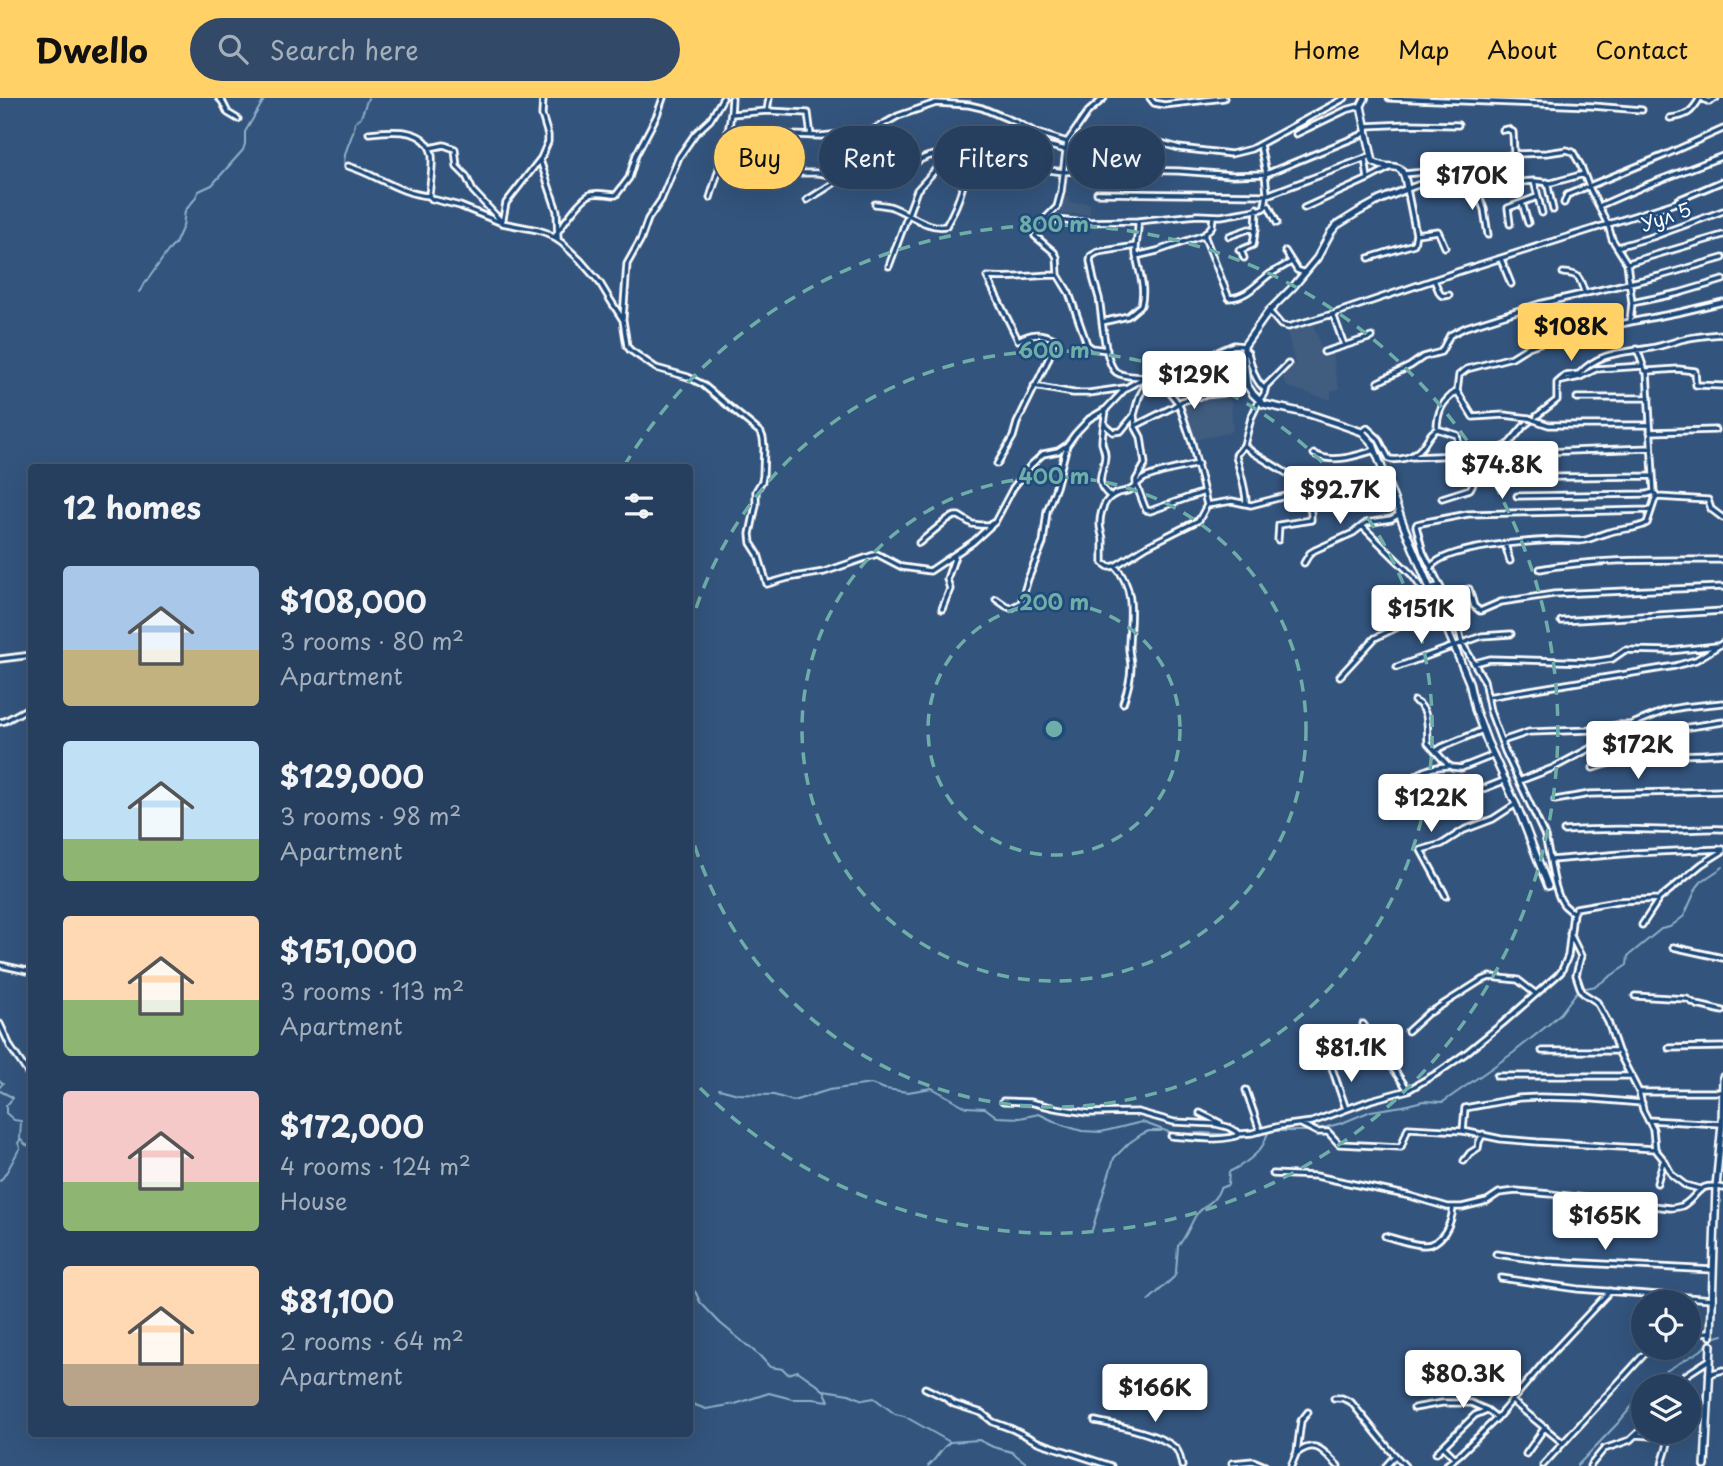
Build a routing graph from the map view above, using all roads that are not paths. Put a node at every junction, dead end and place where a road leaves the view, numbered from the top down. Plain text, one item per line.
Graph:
1 (219, 98) edge
2 (543, 98) edge
3 (663, 98) edge
4 (723, 98) edge
5 (732, 98) edge
6 (769, 98) edge
7 (1104, 98) edge
8 (1150, 98) edge
9 (1224, 98) edge
10 (1345, 98) edge
11 (1365, 98) edge
12 (1389, 98) edge
13 (1569, 98) edge
14 (1701, 98) edge
15 (1716, 98) edge
16 (1361, 106) junction
17 (1569, 106) junction
18 (1642, 110) dead end
19 (767, 111) junction
20 (732, 114) junction
21 (1670, 118) dead end
22 (238, 119) dead end
23 (1458, 125) dead end
24 (729, 126) edge
25 (881, 126) edge
26 (1078, 126) edge
27 (1367, 128) junction
28 (1723, 129) edge
29 (1503, 130) dead end
30 (369, 133) dead end
31 (1296, 134) dead end
32 (819, 135) edge
33 (805, 136) edge
34 (811, 136) junction
35 (1067, 142) joint
36 (1260, 145) junction
37 (1053, 147) edge
38 (430, 148) junction
39 (1066, 150) junction
40 (1514, 154) junction
41 (1373, 155) junction
42 (1723, 156) edge
43 (1365, 158) junction
44 (540, 160) dead end
45 (348, 166) dead end
46 (1392, 167) junction
47 (1445, 170) junction
48 (934, 171) edge
49 (1053, 171) edge
50 (1064, 172) junction
51 (1265, 174) junction
52 (1405, 174) junction
53 (1585, 174) junction
54 (1368, 179) junction
55 (1534, 181) junction
56 (1723, 181) edge
57 (1547, 182) junction
58 (1468, 183) junction
59 (714, 185) edge
60 (1589, 187) junction
61 (824, 189) edge
62 (963, 189) edge
63 (1407, 189) junction
64 (1097, 192) dead end
65 (429, 195) junction
66 (1267, 195) junction
67 (1537, 197) junction
68 (710, 198) dead end
69 (807, 200) dead end
70 (1522, 203) junction
71 (1564, 203) dead end
72 (875, 204) dead end
73 (1265, 204) junction
74 (1599, 206) junction
75 (1257, 208) junction
76 (1304, 208) dead end
77 (1553, 210) dead end
78 (1723, 211) edge
79 (1542, 213) dead end
80 (907, 215) junction
81 (1213, 216) junction
82 (1046, 218) junction
83 (1138, 221) junction
84 (502, 223) junction
85 (1277, 223) dead end
86 (1528, 223) dead end
87 (1510, 224) dead end
88 (1608, 225) junction
89 (1256, 229) junction
90 (559, 230) junction
91 (1416, 234) junction
92 (1204, 235) junction
93 (1488, 235) dead end
94 (1723, 235) edge
95 (1229, 236) dead end
96 (556, 239) junction
97 (1136, 246) junction
98 (1445, 247) dead end
99 (1617, 247) junction
100 (1285, 251) dead end
101 (1136, 256) junction
102 (1244, 258) dead end
103 (1369, 258) dead end
104 (1723, 258) edge
105 (1501, 259) junction
106 (1291, 262) junction
107 (1627, 263) junction
108 (889, 265) dead end
109 (1305, 273) junction
110 (1563, 274) dead end
111 (1058, 275) junction
112 (1434, 280) junction
113 (1723, 280) edge
114 (1628, 283) junction
115 (1511, 284) dead end
116 (1585, 294) junction
117 (1449, 295) dead end
118 (1723, 302) edge
119 (1632, 303) junction
120 (1269, 311) junction
121 (1333, 314) junction
122 (623, 320) junction
123 (1102, 322) junction
124 (1630, 322) junction
125 (1723, 334) edge
126 (1372, 337) dead end
127 (1345, 345) junction
128 (1244, 348) junction
129 (1637, 349) junction
130 (1107, 350) junction
131 (1325, 352) dead end
132 (1288, 363) dead end
133 (1643, 366) junction
134 (1160, 371) junction
135 (1647, 371) junction
136 (1151, 374) junction
137 (1145, 377) junction
138 (1559, 381) junction
139 (1378, 382) dead end
140 (1247, 384) junction
141 (1034, 386) junction
142 (1723, 386) edge
143 (1126, 388) junction
144 (1265, 389) junction
145 (1457, 391) junction
146 (1577, 398) dead end
147 (1649, 398) junction
148 (1259, 401) junction
149 (1179, 404) junction
150 (1105, 409) junction
151 (1134, 415) junction
152 (1105, 425) junction
153 (1650, 425) junction
154 (1135, 426) junction
155 (1437, 429) junction
156 (1715, 430) dead end
157 (1362, 432) junction
158 (1650, 432) junction
159 (1244, 445) junction
160 (1067, 446) junction
161 (1650, 448) junction
162 (1375, 450) junction
163 (1490, 453) junction
164 (1314, 454) dead end
165 (1460, 455) junction
166 (1410, 457) junction
167 (997, 464) dead end
168 (1198, 464) junction
169 (1383, 471) junction
170 (1288, 474) dead end
171 (1653, 476) junction
172 (1477, 479) junction
173 (1136, 484) junction
174 (1306, 491) junction
175 (1204, 492) junction
176 (1655, 494) junction
177 (1110, 496) junction
178 (1517, 496) dead end
179 (1442, 498) dead end
180 (1246, 504) junction
181 (1207, 505) junction
182 (1651, 510) junction
183 (1400, 514) junction
184 (1723, 518) edge
185 (995, 522) junction
186 (1362, 526) junction
187 (1278, 540) dead end
188 (919, 543) dead end
189 (1505, 544) junction
190 (956, 554) junction
191 (1723, 560) edge
192 (1510, 561) dead end
193 (1304, 563) dead end
194 (1115, 566) junction
195 (1431, 568) junction
196 (1540, 569) dead end
197 (1440, 586) junction
198 (1723, 587) edge
199 (1427, 590) junction
200 (1445, 596) junction
201 (996, 599) dead end
202 (942, 608) dead end
203 (1723, 611) edge
204 (1561, 621) dead end
205 (1511, 634) dead end
206 (1462, 643) junction
207 (1723, 643) edge
208 (1717, 646) junction
209 (1455, 647) junction
210 (28, 656) edge
211 (0, 659) edge
212 (1475, 663) junction
213 (1396, 667) dead end
214 (1340, 676) dead end
215 (1488, 697) junction
216 (1414, 701) dead end
217 (1122, 703) dead end
218 (1723, 703) edge
219 (28, 708) edge
220 (0, 722) edge
221 (1723, 722) edge
222 (1630, 725) junction
223 (1682, 728) dead end
224 (1483, 730) junction
225 (1502, 741) junction
226 (1436, 751) junction
227 (1723, 753) edge
228 (1494, 755) junction
229 (1450, 766) junction
230 (1593, 768) dead end
231 (1506, 780) junction
232 (1519, 781) junction
233 (1723, 791) edge
234 (1399, 793) dead end
235 (1459, 793) dead end
236 (1555, 800) dead end
237 (1516, 804) junction
238 (1531, 806) junction
239 (1519, 811) junction
240 (1723, 829) edge
241 (1564, 831) dead end
242 (1723, 850) edge
243 (1551, 860) junction
244 (1548, 886) dead end
245 (1446, 896) dead end
246 (1659, 899) junction
247 (1573, 913) junction
248 (1642, 925) dead end
249 (1570, 934) junction
250 (1673, 947) dead end
251 (1723, 958) edge
252 (0, 965) edge
253 (28, 971) edge
254 (1536, 994) junction
255 (1635, 996) dead end
256 (1723, 1011) edge
257 (0, 1024) edge
258 (1363, 1024) dead end
259 (1408, 1031) dead end
260 (1723, 1047) edge
261 (1669, 1048) dead end
262 (1542, 1051) dead end
263 (1618, 1051) junction
264 (1331, 1065) dead end
265 (28, 1073) edge
266 (1497, 1076) dead end
267 (1632, 1076) junction
268 (1723, 1077) edge
269 (1247, 1090) dead end
270 (1408, 1090) junction
271 (1722, 1092) edge
272 (1639, 1093) junction
273 (1003, 1101) dead end
274 (1722, 1102) edge
275 (1642, 1103) junction
276 (1346, 1109) junction
277 (1199, 1113) dead end
278 (1648, 1120) junction
279 (1300, 1124) junction
280 (1722, 1124) edge
281 (1228, 1127) junction
282 (1260, 1131) junction
283 (1463, 1131) junction
284 (1240, 1133) junction
285 (1483, 1134) junction
286 (1171, 1136) dead end
287 (1722, 1144) edge
288 (1655, 1149) junction
289 (1664, 1160) junction
290 (1464, 1161) dead end
291 (1273, 1174) dead end
292 (1657, 1184) dead end
293 (1720, 1187) edge
294 (1700, 1189) junction
295 (1453, 1207) junction
296 (1385, 1236) dead end
297 (1496, 1254) dead end
298 (1713, 1270) junction
299 (1501, 1278) dead end
300 (1610, 1291) junction
301 (1713, 1300) junction
302 (1701, 1333) edge
303 (1711, 1334) junction
304 (1710, 1359) junction
305 (1639, 1360) edge
306 (1723, 1370) edge
307 (1688, 1374) edge
308 (1709, 1374) junction
309 (925, 1388) dead end
310 (1334, 1398) dead end
311 (1512, 1401) junction
312 (1414, 1408) dead end
313 (1487, 1410) junction
314 (1308, 1412) dead end
315 (1497, 1418) junction
316 (1095, 1421) dead end
317 (1545, 1427) junction
318 (1631, 1439) edge
319 (1563, 1443) junction
320 (1668, 1444) edge
321 (1443, 1446) junction
322 (1297, 1453) junction
323 (1436, 1453) dead end
324 (1526, 1454) dead end
325 (1395, 1456) junction
326 (1455, 1458) junction
327 (1233, 1463) dead end
328 (1448, 1465) edge
329 (1543, 1465) edge
330 (1111, 1466) edge
331 (1182, 1466) edge
332 (1265, 1466) edge
333 (1291, 1466) edge
334 (1338, 1466) edge
335 (1386, 1466) edge
336 (1405, 1466) edge
337 (1590, 1466) edge
338 (1662, 1466) edge
339 (1705, 1466) edge

1 - 22 street
2 - 84 street
3 - 90 street
4 - 122 street
5 - 20 street
6 - 19 street
7 - 26 street
8 - 9 street
10 - 36 street
11 - 16 street
12 - 17 street
13 - 17 street
14 - 15 street
14 - 21 street
16 - 27 street
16 - 31 street
17 - 18 street
19 - 20 street
19 - 34 street
20 - 24 street
23 - 27 street
25 - 35 street
27 - 41 street
27 - 51 street
28 - 60 street
29 - 40 street
30 - 38 street
32 - 34 street
33 - 34 street
35 - 39 street
36 - 39 street
36 - 51 street
37 - 39 street
38 - 65 street
38 - 84 street
39 - 50 street
40 - 47 street
40 - 53 street
41 - 43 street
41 - 46 street
42 - 74 street
43 - 54 street
43 - 66 street
44 - 90 street
45 - 65 street
46 - 52 street
46 - 54 street
47 - 52 street
47 - 58 street
48 - 80 street
49 - 50 street
50 - 51 street
50 - 82 street
51 - 66 street
52 - 63 street
53 - 57 street
53 - 60 street
54 - 76 street
55 - 57 street
55 - 58 street
55 - 67 street
56 - 88 street
57 - 77 street
58 - 63 street
58 - 93 street
59 - 68 street
60 - 71 street
60 - 74 street
61 - 69 street
62 - 80 street
63 - 91 street
63 - 109 street
64 - 66 street
65 - 84 street
66 - 73 street
67 - 70 street
67 - 79 street
70 - 86 street
70 - 87 street
72 - 80 street
73 - 75 street
73 - 85 street
74 - 88 street
75 - 81 street
75 - 89 street
78 - 99 street, Уул 5
80 - 108 street
81 - 83 street
81 - 92 street
82 - 83 street
82 - 111 street
83 - 97 street
84 - 96 street
88 - 99 street
88 - 105 street
89 - 95 street
89 - 102 street
90 - 96 street
91 - 98 street
91 - 103 street
92 - 101 street
92 - 106 street
94 - 107 street
96 - 122 street
97 - 101 street
97 - 123 street
99 - 107 street
100 - 106 street
101 - 123 street
104 - 114 street
105 - 112 street
105 - 115 street
106 - 109 street
107 - 114 street
109 - 120 street
110 - 116 street
111 - 130 street
111 - 141 street
112 - 117 street
112 - 121 street
113 - 119 street
114 - 116 street
114 - 119 street
116 - 139 street
118 - 124 street
119 - 124 street
120 - 121 street
120 - 128 street
121 - 127 street
122 - 190 street
123 - 130 street
124 - 145 street
125 - 129 street
126 - 127 street
127 - 131 street
128 - 134 street
128 - 140 street
128 - 144 street
129 - 133 street
129 - 138 street
130 - 137 street
132 - 144 street
133 - 135 street
133 - 138 street
134 - 136 street
134 - 149 street
135 - 142 street
135 - 147 street
136 - 137 street
136 - 151 street
137 - 143 street
138 - 163 street
140 - 148 street
140 - 149 street
141 - 143 street
141 - 167 street
143 - 150 street
144 - 148 street
145 - 153 street, bridge
145 - 155 street
146 - 147 street
147 - 153 street
148 - 157 street
148 - 159 street
149 - 154 street
149 - 168 street
150 - 152 street
150 - 160 street
151 - 152 street
151 - 154 street
152 - 177 street
153 - 158 street
154 - 173 street
155 - 165 street
155 - 166 street
156 - 158 street
157 - 162 street
157 - 166 street
158 - 161 street
159 - 170 street
159 - 180 street
160 - 185 street
160 - 201 street
161 - 163 street
161 - 171 street
162 - 164 street
162 - 169 street
163 - 165 street
163 - 172 street
165 - 166 street
168 - 173 street
168 - 175 street
169 - 174 street
169 - 183 street
171 - 172 street
171 - 176 street
172 - 179 street
173 - 175 street
173 - 177 street
174 - 180 street
174 - 187 street
175 - 181 street
176 - 178 street
176 - 182 street
176 - 184 street
177 - 194 street
180 - 181 street
181 - 194 street
182 - 189 street
182 - 195 street
183 - 186 street
183 - 199 street
185 - 188 street
185 - 190 street
186 - 193 street
186 - 199 street
189 - 192 street
189 - 195 street
190 - 202 street
191 - 196 street
194 - 217 street
195 - 197 street
197 - 199 street
197 - 200 street
198 - 200 street
199 - 209 street
199 - 214 street
200 - 206 street
203 - 204 street
205 - 206 street
206 - 209 street
206 - 212 street
207 - 208 street
208 - 212 street
208 - 215 street
209 - 213 street
209 - 224 street
210 - 211 street
212 - 215 street
215 - 225 street
216 - 226 street
218 - 222 street
219 - 220 street
221 - 223 street
222 - 225 street
222 - 232 street
224 - 226 street
224 - 228 street
225 - 232 street
226 - 229 street
227 - 230 street
228 - 229 street
228 - 231 street
229 - 234 street
231 - 235 street
231 - 237 street
232 - 238 street
233 - 236 street
237 - 239 street
237 - 245 street
238 - 239 street
238 - 243 street
239 - 244 street
240 - 241 street
242 - 243 street
242 - 246 street
243 - 247 street
246 - 247 street
246 - 248 street
247 - 249 street
249 - 254 street
249 - 263 street
250 - 251 street
252 - 253 street
254 - 259 street
254 - 270 street
255 - 256 street
257 - 265 street
258 - 270 street
260 - 261 street
262 - 263 street
263 - 267 street
264 - 276 street
266 - 267 street
267 - 272 street
268 - 271 street
269 - 282 street
270 - 276 street
271 - 272 street
271 - 274 street
272 - 275 street
273 - 281 street
274 - 280 street
275 - 278 street
275 - 283 street
276 - 279 street
277 - 281 street
278 - 280 street
278 - 288 street
279 - 282 street
279 - 283 street
280 - 287 street
281 - 284 street
282 - 284 street
283 - 285 street
284 - 286 street
285 - 288 street
285 - 290 street
287 - 293 street
288 - 289 street
289 - 292 street
289 - 294 street
291 - 295 street
293 - 294 street
293 - 298 street
294 - 295 street
295 - 296 street
297 - 298 street
298 - 301 street
299 - 300 street
300 - 301 street
300 - 311 street
301 - 303 street
302 - 303 street
303 - 304 street
304 - 307 street
304 - 308 street
305 - 319 street
306 - 308 street
308 - 339 street
309 - 330 street
310 - 325 street
311 - 315 street
311 - 317 street
312 - 313 street
313 - 315 street
313 - 321 street
314 - 322 street
315 - 326 street
316 - 331 street
317 - 319 street
317 - 324 street
318 - 337 street
319 - 329 street
320 - 338 street
321 - 323 street
321 - 326 street
322 - 333 street
322 - 334 street
325 - 335 street
325 - 336 street
326 - 328 street
327 - 332 street

